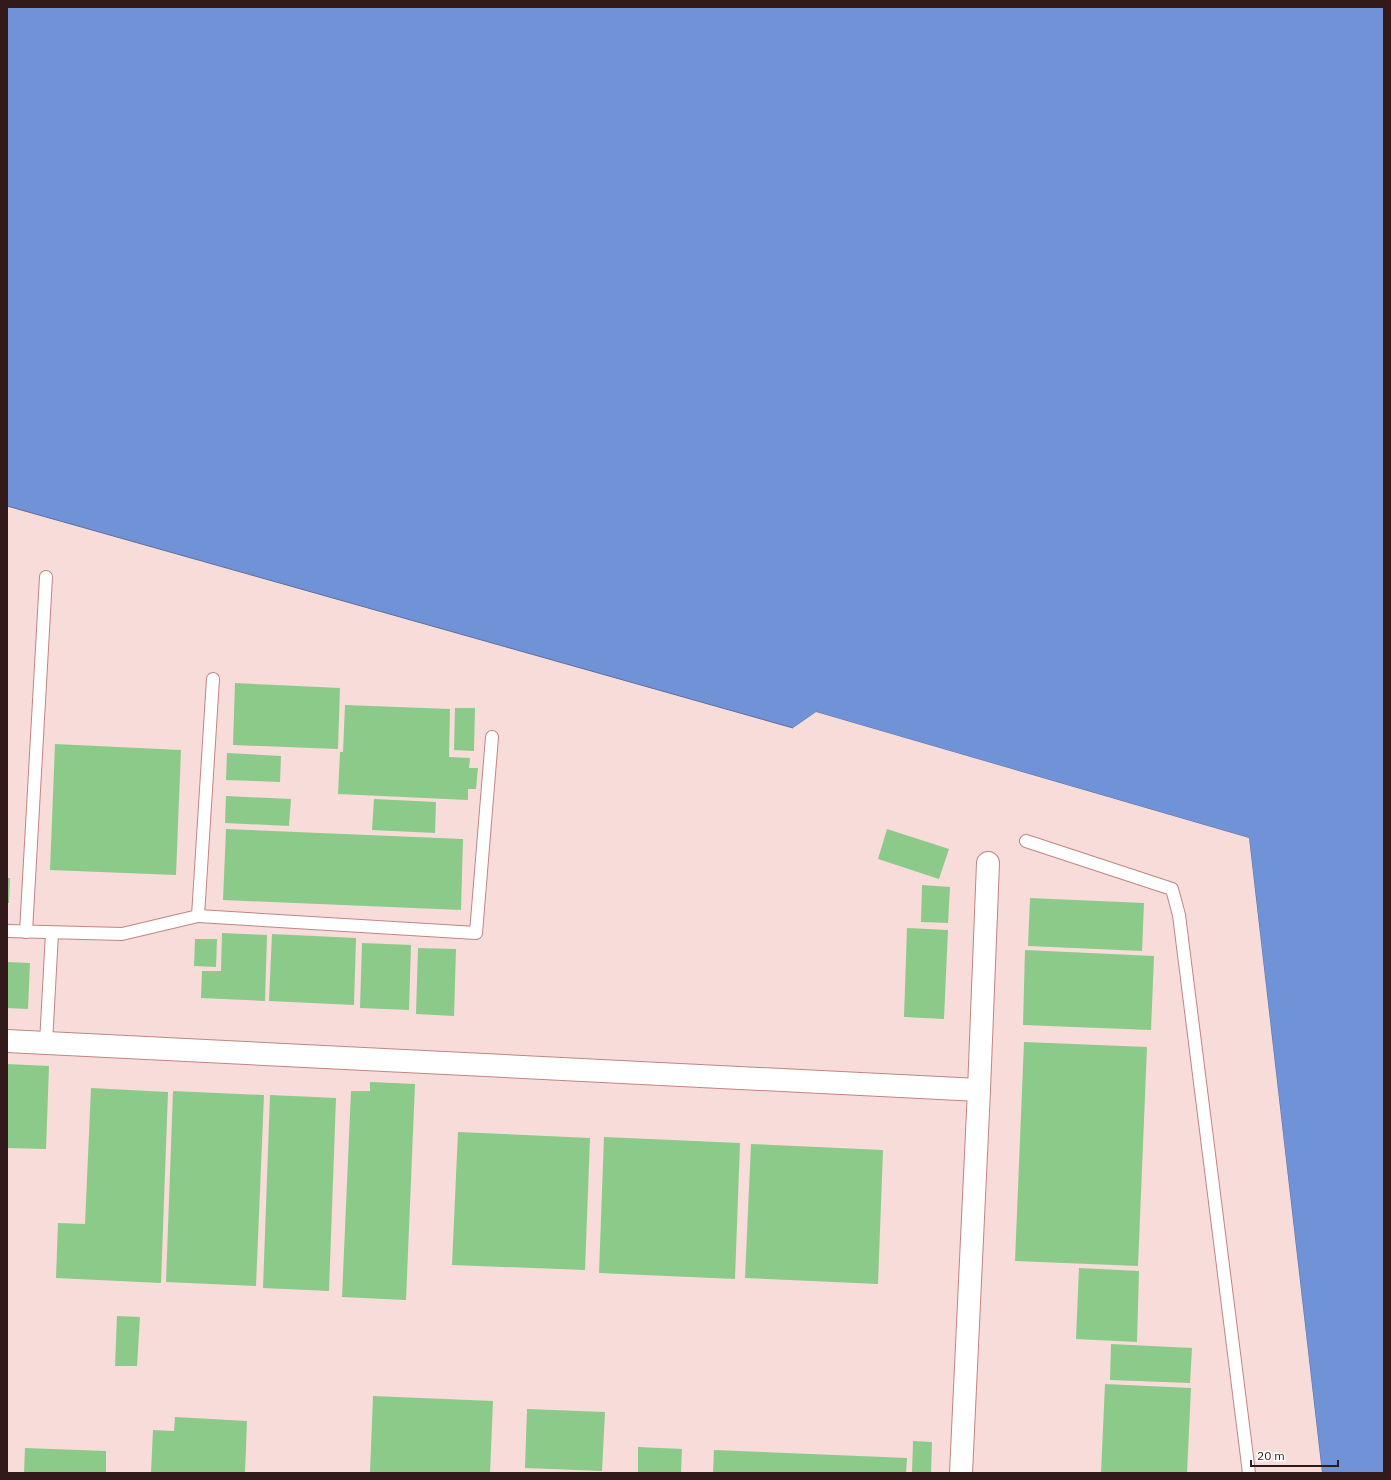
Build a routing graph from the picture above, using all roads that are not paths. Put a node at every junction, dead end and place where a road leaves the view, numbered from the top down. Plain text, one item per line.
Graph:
1 (46, 576) dead end
2 (213, 679) dead end
3 (492, 737) dead end
4 (1026, 841) dead end
5 (988, 862) dead end
6 (198, 916) junction
7 (7, 931) edge
8 (26, 932) junction
9 (52, 933) junction
10 (7, 1041) edge
11 (46, 1043) junction
12 (979, 1090) junction
13 (961, 1473) edge
14 (1248, 1473) edge

1 - 8 lane
2 - 6 lane
3 - 6 lane
4 - 14 lane
5 - 12 street
6 - 9 lane
7 - 8 lane
8 - 9 lane
9 - 11 lane
10 - 11 street
11 - 12 street
12 - 13 street

